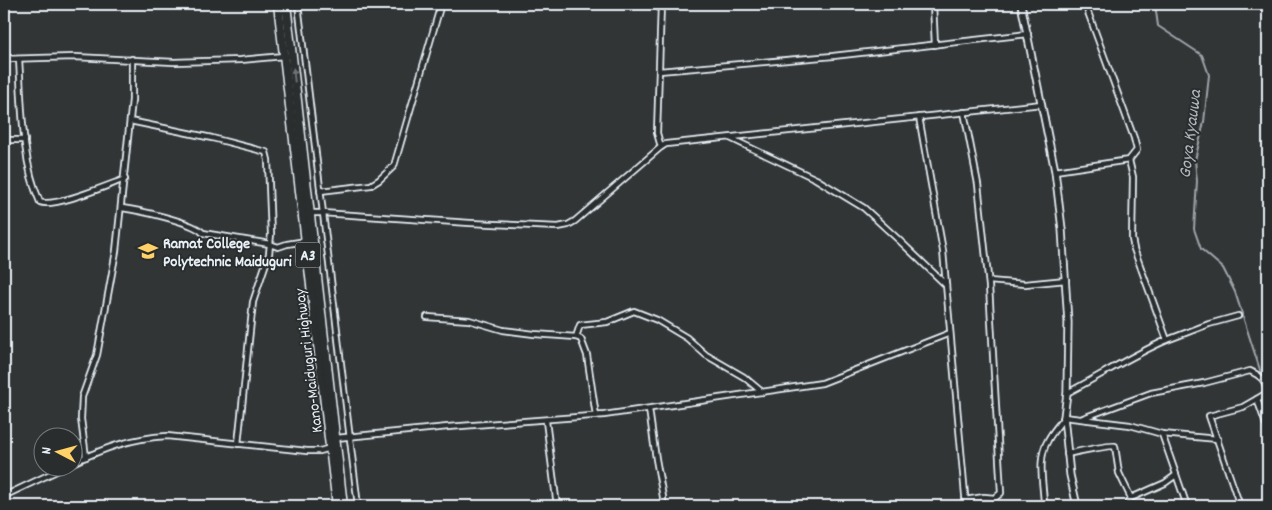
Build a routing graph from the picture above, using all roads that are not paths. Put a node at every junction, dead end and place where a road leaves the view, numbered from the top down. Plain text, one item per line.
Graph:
1 (278, 4) edge
2 (286, 4) edge
3 (298, 4) edge
4 (441, 4) edge
5 (661, 4) edge
6 (933, 4) edge
7 (1021, 4) edge
8 (1085, 4) edge
9 (1028, 34) junction
10 (935, 45) junction
11 (4, 54) edge
12 (288, 55) junction
13 (11, 59) junction
14 (19, 59) junction
15 (132, 59) junction
16 (4, 60) edge
17 (659, 71) junction
18 (1042, 104) junction
19 (964, 112) junction
20 (919, 116) junction
21 (130, 120) junction
22 (730, 137) junction
23 (4, 140) edge
24 (25, 140) junction
25 (661, 147) junction
26 (1129, 160) junction
27 (1055, 172) junction
28 (125, 179) junction
29 (320, 191) junction
30 (122, 208) junction
31 (322, 212) junction
32 (310, 213) junction
33 (306, 241) junction
34 (270, 244) junction
35 (1066, 280) junction
36 (989, 281) junction
37 (946, 285) junction
38 (1238, 316) dead end
39 (427, 317) dead end
40 (950, 332) junction
41 (576, 337) junction
42 (1167, 340) junction
43 (762, 392) junction
44 (1066, 393) junction
45 (1257, 399) junction
46 (1262, 408) junction
47 (1268, 408) edge
48 (649, 409) junction
49 (596, 416) junction
50 (1064, 418) junction
51 (1081, 418) junction
52 (546, 421) junction
53 (1268, 429) edge
54 (1162, 434) junction
55 (350, 436) junction
56 (336, 438) junction
57 (1218, 439) junction
58 (238, 444) junction
59 (331, 448) junction
60 (1068, 454) junction
61 (86, 456) junction
62 (82, 458) edge
63 (1176, 475) junction
64 (42, 478) edge
65 (4, 496) edge
66 (1131, 498) junction
67 (965, 500) junction
68 (337, 506) edge
69 (343, 506) edge
70 (358, 506) edge
71 (558, 506) edge
72 (663, 506) edge
73 (966, 506) edge
74 (1036, 506) edge
75 (1077, 506) edge
76 (1129, 506) edge
77 (1187, 506) edge
78 (1240, 506) edge

1 - 12 highway, Kano-Maiduguri Highway / A3
2 - 12 highway, Kano-Maiduguri Highway / A3
3 - 29 street
4 - 29 street
5 - 17 street
6 - 10 street
7 - 9 street
8 - 26 street
9 - 10 street
9 - 18 street
10 - 17 street
11 - 13 street
12 - 15 street
32 -> 12 highway, Kano-Maiduguri Highway / A3
12 - 33 highway, Kano-Maiduguri Highway / A3
13 - 14 street
13 - 16 street
14 - 15 street
14 - 24 street
15 - 21 street
17 - 25 street
18 - 19 street
18 - 27 street
19 - 20 street
19 - 36 street
20 - 22 street
20 - 37 street
21 - 28 street
21 - 34 street
22 - 25 street
22 - 37 street
23 - 24 street
24 - 28 street
25 - 31 street
26 - 27 street
26 - 42 street
27 - 35 street
28 - 30 street
29 - 31 street
30 - 34 street
30 - 61 street
31 - 32 street
31 - 55 street
32 - 56 highway, Kano-Maiduguri Highway / A3
33 - 34 street
33 - 59 highway, Kano-Maiduguri Highway / A3
34 - 58 street
35 - 36 street
35 - 44 street
36 - 67 street
37 - 40 street
38 - 42 street
39 - 41 street
40 - 43 street
40 - 67 street
41 - 43 street
41 - 49 street
42 - 44 street
43 - 48 street
44 - 50 street
45 - 46 street
45 - 51 street
45 - 57 street
46 - 47 street
46 - 53 street
48 - 49 street
48 - 72 street
49 - 52 street
50 - 51 street
50 - 60 street
50 - 74 street
51 - 54 street
52 - 55 street
52 - 71 street
54 - 57 street
54 - 63 street
55 - 56 street
55 - 70 street
56 - 69 highway, Kano-Maiduguri Highway / A3
57 - 78 street
58 - 59 street
58 - 61 street
59 - 68 highway, Kano-Maiduguri Highway / A3
60 - 66 street
60 - 75 street
61 - 62 street
63 - 66 street
63 - 77 street
64 - 65 street
66 - 76 street
67 - 73 street

